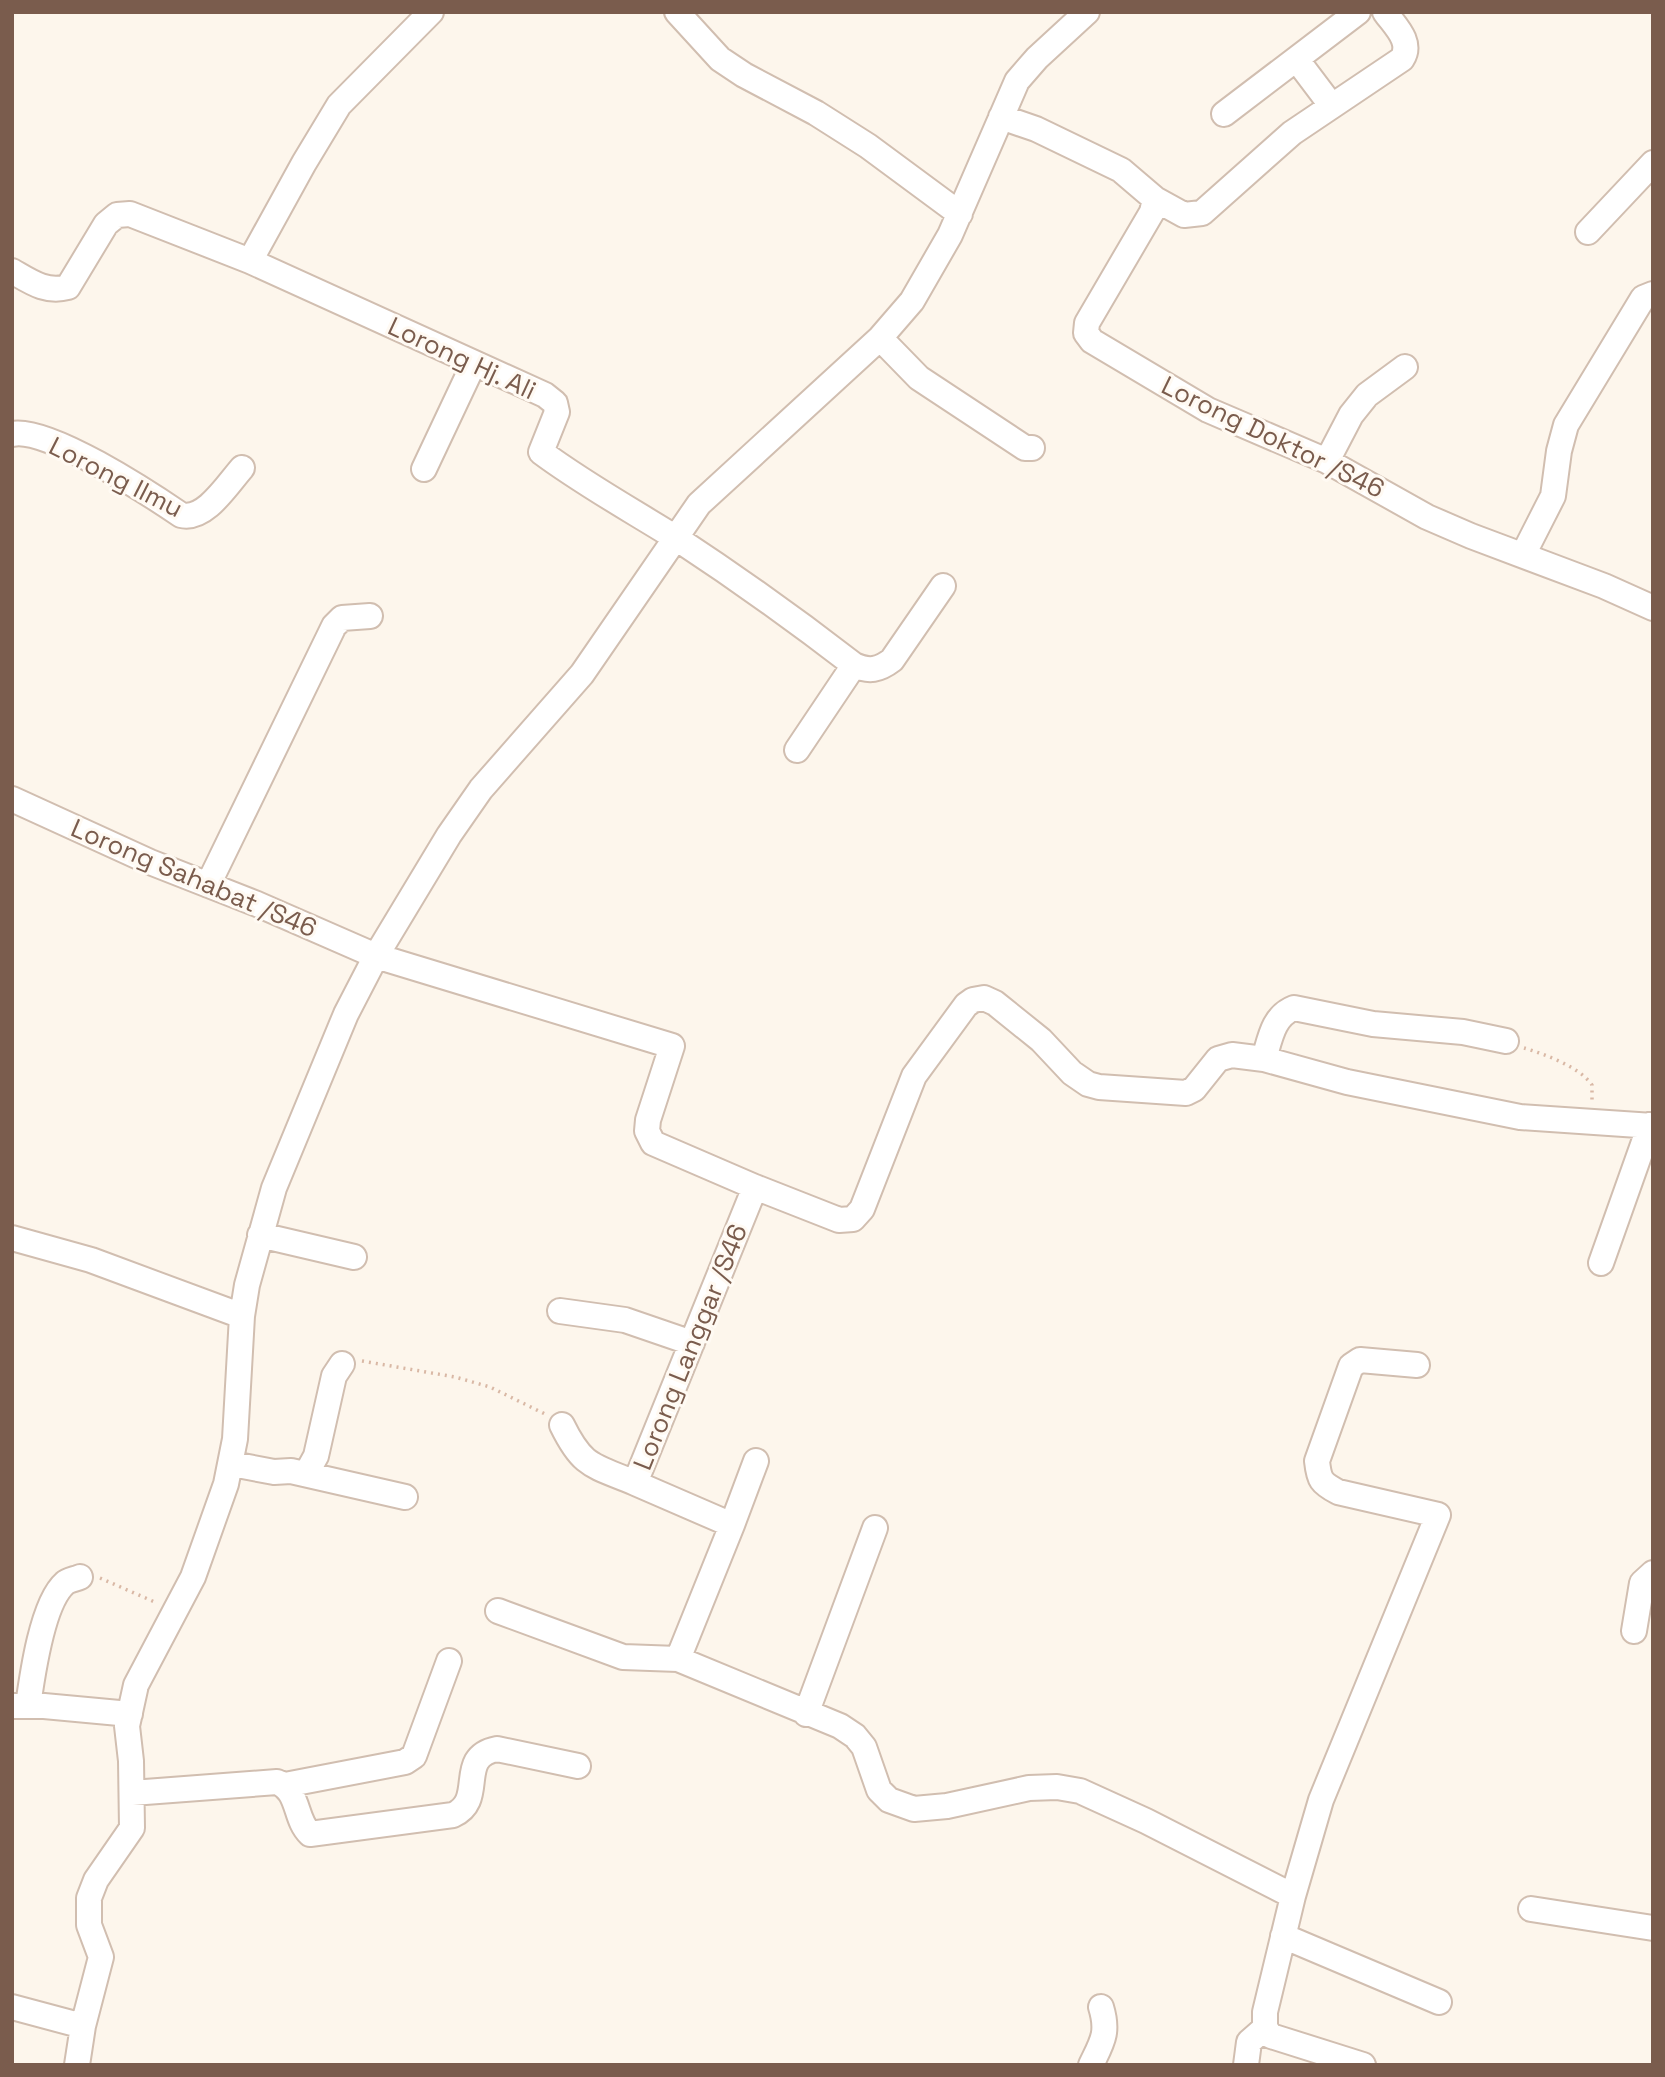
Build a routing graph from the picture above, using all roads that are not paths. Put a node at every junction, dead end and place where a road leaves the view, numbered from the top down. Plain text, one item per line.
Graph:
1 (431, 12) edge
2 (677, 12) edge
3 (1087, 12) edge
4 (1358, 12) edge
5 (1385, 12) edge
6 (1297, 60) junction
7 (1331, 104) junction
8 (1224, 114) dead end
9 (1001, 117) junction
10 (1653, 163) edge
11 (1155, 199) junction
12 (960, 214) junction
13 (1588, 232) dead end
14 (250, 261) junction
15 (12, 271) edge
16 (1653, 294) edge
17 (880, 338) junction
18 (474, 363) junction
19 (1405, 367) dead end
20 (12, 434) edge
21 (1032, 449) dead end
22 (1327, 461) junction
23 (242, 468) dead end
24 (424, 469) dead end
25 (676, 538) junction
26 (1523, 555) junction
27 (943, 586) dead end
28 (1653, 608) edge
29 (370, 616) dead end
30 (855, 665) junction
31 (797, 750) dead end
32 (12, 799) edge
33 (208, 885) junction
34 (376, 956) junction
35 (1506, 1041) road end
36 (1264, 1059) junction
37 (1651, 1125) edge
38 (755, 1187) junction
39 (260, 1235) junction
40 (12, 1238) edge
41 (354, 1257) dead end
42 (1601, 1263) dead end
43 (560, 1311) dead end
44 (242, 1316) junction
45 (692, 1343) junction
46 (342, 1364) road end
47 (1417, 1366) dead end
48 (562, 1425) road end
49 (756, 1461) dead end
50 (232, 1464) junction
51 (306, 1475) junction
52 (635, 1483) junction
53 (405, 1497) dead end
54 (732, 1525) junction
55 (874, 1528) dead end
56 (1653, 1573) edge
57 (80, 1577) road end
58 (498, 1611) dead end
59 (1634, 1631) dead end
60 (678, 1659) junction
61 (449, 1661) dead end
62 (20, 1706) edge
63 (130, 1714) junction
64 (806, 1714) junction
65 (578, 1766) dead end
66 (285, 1785) junction
67 (132, 1793) junction
68 (1293, 1896) junction
69 (1531, 1909) dead end
70 (1653, 1928) edge
71 (1283, 1936) junction
72 (1439, 2002) dead end
73 (12, 2007) edge
74 (1101, 2007) dead end
75 (83, 2026) junction
76 (1265, 2028) junction
77 (1352, 2063) edge
78 (77, 2065) edge
79 (1091, 2065) edge
80 (1246, 2065) edge

1 - 14 street
2 - 12 street
3 - 9 street
4 - 6 street
5 - 7 street
6 - 7 street
6 - 8 street
7 - 11 street
9 - 11 street
9 - 12 street
10 - 13 street
11 - 22 street, Lorong Doktor /S46
12 - 17 street
14 - 15 street, Lorong Hj. Ali
14 - 18 street, Lorong Hj. Ali
16 - 26 street
17 - 21 street
17 - 25 street
18 - 24 street
18 - 25 street, Lorong Hj. Ali
19 - 22 street
20 - 23 street, Lorong Ilmu
22 - 26 street, Lorong Doktor /S46
25 - 30 street
25 - 34 street
26 - 28 street, Lorong Doktor /S46
27 - 30 street
29 - 33 street
30 - 31 street
32 - 33 street, Lorong Sahabat /S46
33 - 34 street, Lorong Sahabat /S46
34 - 38 street
34 - 39 street
35 - 36 street
36 - 37 street
36 - 38 street
37 - 42 street
38 - 45 street, Lorong Langgar /S46
39 - 41 street
39 - 44 street
40 - 44 street
43 - 45 street
44 - 50 street
45 - 52 street, Lorong Langgar /S46
46 - 51 street
47 - 68 street
48 - 52 street
49 - 54 street
50 - 51 street
50 - 63 street
51 - 53 street
52 - 54 street, Lorong Langgar /S46
54 - 60 street
55 - 64 street
56 - 59 street
57 - 62 street
58 - 60 street
60 - 64 street
61 - 66 street
62 - 63 street
63 - 67 street
64 - 68 street
65 - 66 street
66 - 67 street
67 - 75 street
68 - 71 street
69 - 70 street
71 - 72 street
71 - 76 street
73 - 75 street
74 - 79 street
75 - 78 street
76 - 77 street
76 - 80 street

